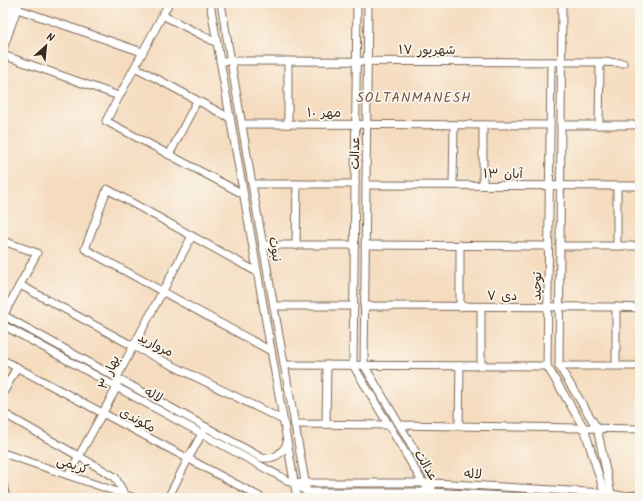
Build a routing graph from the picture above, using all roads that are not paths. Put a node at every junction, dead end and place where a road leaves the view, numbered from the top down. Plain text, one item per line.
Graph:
1 (168, 3) edge
2 (210, 3) edge
3 (221, 3) edge
4 (357, 3) edge
5 (368, 3) edge
6 (562, 3) edge
7 (3, 4) edge
8 (14, 5) edge
9 (162, 15) junction
10 (3, 28) edge
11 (217, 43) junction
12 (3, 49) edge
13 (142, 52) junction
14 (3, 55) edge
15 (231, 60) junction
16 (220, 61) junction
17 (288, 61) junction
18 (357, 61) junction
19 (367, 61) junction
20 (551, 62) junction
21 (561, 62) junction
22 (600, 62) junction
23 (623, 63) dead end
24 (135, 67) junction
25 (119, 96) junction
26 (197, 101) junction
27 (230, 118) junction
28 (242, 124) junction
29 (288, 124) junction
30 (356, 124) junction
31 (366, 124) junction
32 (454, 125) junction
33 (484, 125) junction
34 (550, 125) junction
35 (561, 125) junction
36 (599, 125) junction
37 (633, 125) dead end
38 (169, 155) junction
39 (252, 184) junction
40 (297, 184) junction
41 (355, 184) junction
42 (366, 184) junction
43 (452, 185) junction
44 (483, 185) junction
45 (549, 186) junction
46 (560, 186) junction
47 (617, 186) junction
48 (640, 186) edge
49 (243, 194) junction
50 (192, 236) junction
51 (3, 241) edge
52 (263, 245) junction
53 (296, 245) junction
54 (355, 245) junction
55 (365, 245) junction
56 (460, 245) junction
57 (549, 246) junction
58 (560, 246) junction
59 (617, 246) junction
60 (640, 246) edge
61 (257, 272) junction
62 (20, 285) junction
63 (162, 291) junction
64 (274, 306) junction
65 (354, 306) junction
66 (364, 306) junction
67 (481, 306) junction
68 (460, 307) junction
69 (548, 307) junction
70 (560, 307) junction
71 (616, 307) junction
72 (640, 308) edge
73 (3, 315) edge
74 (3, 325) edge
75 (133, 346) junction
76 (271, 351) junction
77 (3, 360) edge
78 (284, 365) junction
79 (327, 365) junction
80 (353, 365) junction
81 (364, 365) junction
82 (460, 366) junction
83 (481, 366) junction
84 (547, 366) junction
85 (559, 366) junction
86 (616, 366) junction
87 (640, 366) edge
88 (17, 367) junction
89 (116, 377) junction
90 (117, 387) junction
91 (3, 393) edge
92 (3, 413) edge
93 (102, 413) junction
94 (283, 420) junction
95 (295, 424) junction
96 (326, 424) junction
97 (389, 425) junction
98 (400, 425) junction
99 (459, 425) junction
100 (206, 426) junction
101 (584, 428) junction
102 (597, 428) junction
103 (640, 429) edge
104 (202, 433) junction
105 (287, 444) junction
106 (3, 452) edge
107 (79, 456) junction
108 (188, 459) junction
109 (68, 475) junction
110 (305, 483) junction
111 (423, 483) junction
112 (434, 483) junction
113 (3, 484) edge
114 (294, 484) junction
115 (307, 495) edge
116 (429, 495) edge
117 (640, 495) edge
118 (124, 496) edge
119 (607, 496) edge
120 (6, 498) edge
121 (135, 498) edge
122 (168, 498) edge
123 (262, 498) edge
124 (296, 498) edge
125 (544, 498) edge

1 - 9 street
2 - 11 street, نبوت
3 - 15 street, نبوت
4 - 18 street, عدالت
5 - 19 street, عدالت
6 - 21 street, توحید
7 - 8 street
8 - 10 street
8 - 12 street
8 - 13 street
9 - 11 street
9 - 13 street
11 - 16 street, نبوت
13 - 24 street
14 - 25 street
15 - 16 street, ۱۷ شهریور
15 - 17 street, ۱۷ شهریور
15 - 28 street, نبوت
16 - 27 street, نبوت
17 - 18 street, ۱۷ شهریور
17 - 29 street
18 - 19 street, ۱۷ شهریور
18 - 30 street, عدالت
19 - 20 street, ۱۷ شهریور
19 - 31 street, عدالت
20 - 21 street, ۱۷ شهریور
20 - 34 street, توحید
21 - 22 street, ۱۷ شهریور
21 - 35 street, توحید
22 - 23 street, ۱۷ شهریور
22 - 36 street
24 - 25 street
24 - 26 street
25 - 38 street
26 - 27 street
26 - 38 street
27 - 49 street, نبوت
28 - 29 street, ۱۰ مهر
28 - 39 street, نبوت
29 - 30 street, ۱۰ مهر
30 - 31 street, ۱۰ مهر
30 - 41 street, عدالت
31 - 32 street, ۱۰ مهر
31 - 42 street, عدالت
32 - 33 street, ۱۰ مهر
32 - 43 street
33 - 34 street, ۱۰ مهر
33 - 44 street
34 - 45 street, توحید
35 - 36 street
35 - 46 street, توحید
36 - 37 street
38 - 49 street
39 - 40 street
39 - 52 street, نبوت
40 - 41 street
40 - 53 street
41 - 54 street, عدالت
42 - 43 street, ۱۳ آبان
42 - 55 street, عدالت
43 - 44 street, ۱۳ آبان
44 - 45 street, ۱۳ آبان
45 - 46 street, ۱۳ آبان
45 - 57 street, توحید
46 - 47 street, ۱۳ آبان
46 - 58 street, توحید
47 - 48 street, ۱۳ آبان
47 - 59 street
49 - 61 street, نبوت
50 - 61 street
50 - 63 street, بهار ۳
50 - 63 street
51 - 62 street
52 - 53 street
52 - 64 street, نبوت
53 - 54 street
54 - 65 street, عدالت
55 - 56 street
55 - 66 street, عدالت
56 - 57 street
56 - 68 street
57 - 69 street, توحید
58 - 59 street
58 - 70 street, توحید
59 - 60 street
61 - 76 street, نبوت
62 - 73 street
62 - 75 street, مروارید
63 - 75 street, بهار ۳
63 - 76 street
64 - 65 street
64 - 78 street, نبوت
65 - 80 street, عدالت
66 - 68 street, ۷ دی
66 - 81 street, عدالت
67 - 68 street, ۷ دی
67 - 69 street, ۷ دی
67 - 83 street
69 - 70 street, ۷ دی
69 - 84 street, توحید
70 - 71 street, ۷ دی
70 - 85 street, توحید
71 - 72 street, ۷ دی
71 - 86 street
73 - 89 street, لاله
74 - 90 street, لاله
75 - 89 street, بهار ۳
75 - 94 street, مروارید
76 - 94 street, نبوت
77 - 88 street, مکوندی
78 - 79 street
78 - 95 street, نبوت
79 - 80 street
79 - 96 street
80 - 81 street
80 - 97 street, عدالت
81 - 82 street
81 - 98 street, عدالت
82 - 83 street
82 - 99 street
83 - 84 street
84 - 101 street
85 - 86 street
85 - 102 street
86 - 87 street
88 - 91 street
88 - 93 street, مکوندی
89 - 90 street, بهار ۳
89 - 100 street, لاله
90 - 93 street, بهار ۳
90 - 104 street, لاله
92 - 107 street
93 - 107 street, بهار ۳
93 - 108 street, مکوندی
94 - 105 street, نبوت
95 - 96 street
95 - 110 street, نبوت
96 - 97 street
97 - 111 street, عدالت
98 - 99 street
98 - 112 street, عدالت
99 - 101 street
100 - 104 street
100 - 105 street, لاله
101 - 102 street
101 - 119 street
102 - 103 street
102 - 119 street
104 - 108 street
104 - 114 street, لاله
105 - 114 street, نبوت
106 - 109 street, کریمی
107 - 109 street, بهار ۳
107 - 118 street
108 - 122 street
108 - 123 street, مکوندی
109 - 118 street, کریمی
110 - 111 street, لاله
110 - 114 street, لاله
110 - 115 street, نبوت
111 - 112 street, لاله
111 - 116 street, عدالت
112 - 116 street, عدالت
112 - 119 street, لاله
113 - 120 street
114 - 115 street, لاله
114 - 124 street, نبوت
115 - 116 street, لاله
116 - 125 street, لاله
117 - 119 street, لاله
118 - 121 street, کریمی

